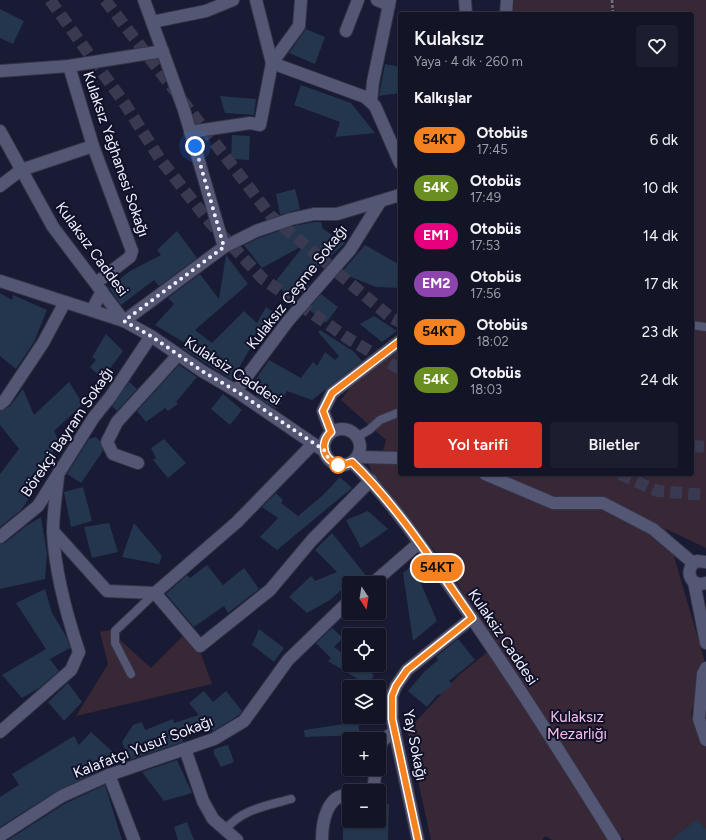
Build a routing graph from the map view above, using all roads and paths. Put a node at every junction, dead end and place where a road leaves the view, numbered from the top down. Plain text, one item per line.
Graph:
1 (144, 0) edge
2 (233, 0) edge
3 (256, 0) edge
4 (301, 0) edge
5 (358, 0) edge
6 (377, 0) edge
7 (465, 0) edge
8 (507, 0) edge
9 (612, 0) edge
10 (390, 2) edge
11 (203, 5) edge
12 (466, 12) edge
13 (506, 12) edge
14 (613, 12) edge
15 (152, 22) junction
16 (346, 31) dead end
17 (163, 51) junction
18 (272, 63) junction
19 (69, 66) junction
20 (0, 71) edge
21 (371, 102) junction
22 (0, 131) edge
23 (190, 132) junction
24 (94, 146) junction
25 (398, 158) edge
26 (21, 170) junction
27 (0, 186) edge
28 (398, 195) edge
29 (380, 202) junction
30 (224, 247) junction
31 (0, 280) edge
32 (99, 287) junction
33 (65, 302) junction
34 (92, 310) junction
35 (124, 321) junction
36 (694, 325) edge
37 (706, 327) edge
38 (151, 336) junction
39 (398, 343) edge
40 (178, 355) junction
41 (246, 379) junction
42 (236, 391) junction
43 (280, 402) dead end
44 (0, 404) edge
45 (398, 413) edge
46 (331, 432) junction
47 (357, 437) junction
48 (313, 444) junction
49 (324, 450) junction
50 (398, 458) edge
51 (355, 459) junction
52 (138, 463) dead end
53 (491, 476) edge
54 (58, 477) junction
55 (371, 480) junction
56 (53, 531) junction
57 (0, 537) edge
58 (419, 543) junction
59 (706, 562) edge
60 (693, 563) junction
61 (382, 576) edge
62 (694, 582) junction
63 (706, 583) edge
64 (155, 593) junction
65 (342, 608) edge
66 (472, 618) junction
67 (706, 643) edge
68 (705, 673) edge
69 (130, 674) dead end
70 (395, 731) junction
71 (0, 732) edge
72 (386, 738) edge
73 (706, 740) edge
74 (185, 749) junction
75 (109, 775) junction
76 (342, 796) edge
77 (290, 799) dead end
78 (225, 830) junction
79 (0, 836) edge
80 (134, 840) edge
81 (237, 840) edge
82 (322, 840) edge
83 (418, 840) edge
84 (615, 840) edge

1 - 15 street
2 - 11 street
3 - 18 street
4 - 18 street
5 - 16 street
6 - 10 street
7 - 12 street
8 - 13 street
9 - 14 path
10 - 21 street
11 - 15 street
15 - 17 street
17 - 19 street
17 - 23 street
18 - 21 street
18 - 23 street
19 - 20 street
19 - 24 street, Kulaksız Yağhanesi Sokağı
21 - 25 street
22 - 26 street, Kulaksız Caddesi
23 - 30 street
24 - 26 street
24 - 32 street, Kulaksız Yağhanesi Sokağı
26 - 27 street
26 - 32 street, Kulaksız Caddesi
28 - 29 street
29 - 30 street
29 - 41 street, Kulaksız Çeşme Sokağı
30 - 35 street
31 - 33 street
32 - 34 street
32 - 35 street, Kulaksız Caddesi
33 - 34 street
33 - 44 street
34 - 35 street
35 - 38 street, Kulaksiz Caddesi
36 - 37 lane
38 - 40 street, Kulaksiz Caddesi
38 - 54 street, Börekçi Bayram Sokağı
39 - 46 street
40 - 42 street, Kulaksiz Caddesi
40 - 52 street
41 - 42 street, Kulaksız Çeşme Sokağı
41 - 43 path
42 - 48 street, Kulaksiz Caddesi
45 - 47 lane
46 - 47 street
46 - 49 street
47 - 51 street
48 - 49 street, Kulaksiz Caddesi
48 - 64 street
49 - 51 street
50 - 51 street
51 - 55 street, Kulaksiz Caddesi
53 - 60 street
54 - 56 street
54 - 57 street, Börekçi Bayram Sokağı
55 - 58 street, Kulaksiz Caddesi
55 - 64 street
56 - 64 street
56 - 71 street
58 - 61 street
58 - 66 street, Kulaksiz Caddesi
59 - 60 street
60 - 62 street
62 - 63 street
62 - 67 street
64 - 69 lane
65 - 74 street, Kalafatçı Yusuf Sokağı
66 - 70 street, Yay Sokağı
66 - 84 street, Kulaksiz Caddesi
68 - 73 street
70 - 72 street
70 - 83 street, Yay Sokağı
74 - 75 street, Kalafatçı Yusuf Sokağı
74 - 78 street
75 - 79 street, Kalafatçı Yusuf Sokağı
75 - 80 street
76 - 82 street
77 - 78 lane
78 - 81 street

